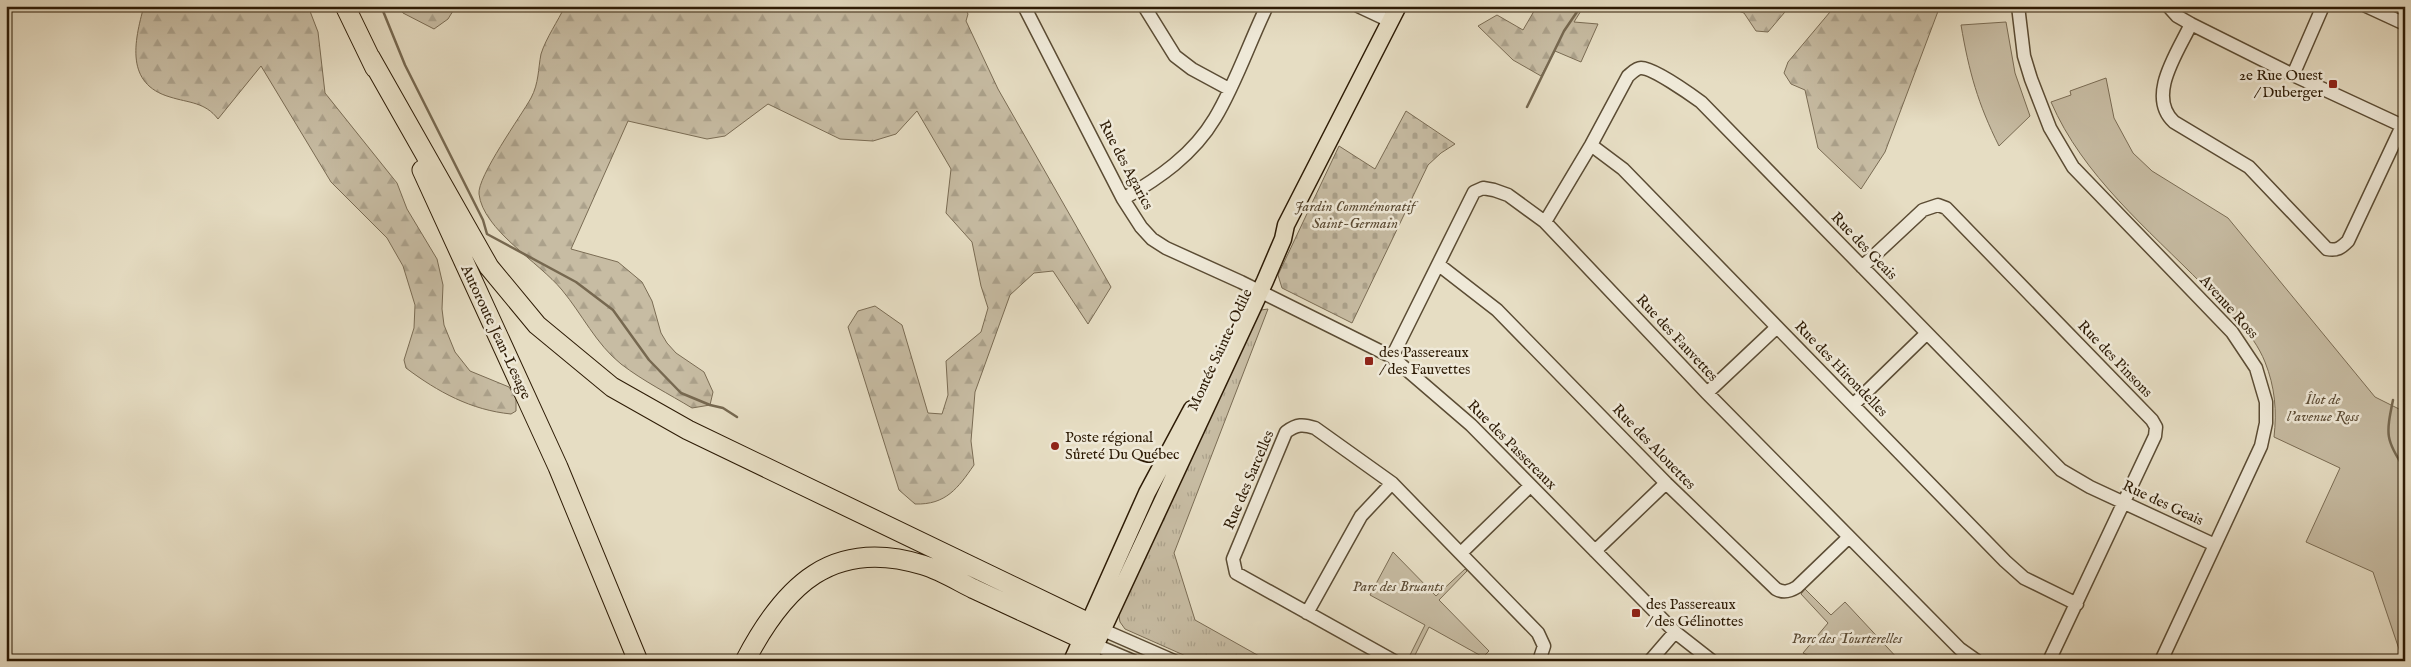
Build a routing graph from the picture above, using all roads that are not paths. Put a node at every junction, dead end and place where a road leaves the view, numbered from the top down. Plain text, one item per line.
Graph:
1 (345, 6) edge
2 (1024, 6) edge
3 (1144, 6) edge
4 (1267, 6) edge
5 (1358, 6) edge
6 (1398, 6) edge
7 (2018, 6) edge
8 (2168, 6) edge
9 (2323, 6) edge
10 (2366, 6) edge
11 (1390, 21) junction
12 (2191, 24) junction
13 (2405, 24) edge
14 (370, 57) junction
15 (2293, 75) junction
16 (1230, 89) junction
17 (2403, 126) edge
18 (1591, 145) junction
19 (1123, 199) junction
20 (1545, 222) junction
21 (1439, 265) junction
22 (1862, 268) junction
23 (1255, 289) junction
24 (1777, 327) junction
25 (1926, 334) junction
26 (1392, 357) junction
27 (1707, 393) junction
28 (1853, 405) junction
29 (1392, 483) junction
30 (1666, 483) junction
31 (1530, 486) junction
32 (2125, 504) junction
33 (1849, 537) junction
34 (2215, 545) junction
35 (1595, 551) junction
36 (1460, 553) junction
37 (2077, 604) junction
38 (1307, 613) junction
39 (1675, 632) junction
40 (1092, 634) junction
41 (638, 661) edge
42 (745, 661) edge
43 (1072, 661) edge
44 (1088, 661) edge
45 (1133, 661) edge
46 (1174, 661) edge
47 (1394, 661) edge
48 (1539, 661) edge
49 (1650, 661) edge
50 (1712, 661) edge
51 (1977, 661) edge
52 (2049, 661) edge
53 (2161, 661) edge

1 - 14 highway, Autoroute Jean-Lesage
2 - 19 street, Rue des Agarics
3 - 16 street
4 - 16 street
5 - 11 street
6 - 11 main road, Montée Sainte-Odile
7 - 34 street, Avenue Ross
8 - 12 street
9 - 15 street
10 - 13 street
11 - 23 main road, Montée Sainte-Odile
12 - 15 street
12 - 17 street
14 - 40 highway
14 - 41 highway, Autoroute Jean-Lesage
15 - 17 street
16 - 19 street
18 - 20 street, Rue des Geais
18 - 22 street, Rue des Geais
18 - 24 street, Rue des Hirondelles
19 - 23 street, Rue des Agarics
20 - 21 street, Rue des Fauvettes
20 - 27 street, Rue des Fauvettes
21 - 26 street, Rue des Fauvettes
21 - 30 street, Rue des Alouettes
22 - 25 street, Rue des Geais
22 - 32 street, Rue des Pinsons
23 - 26 street, Rue des Passereaux
23 - 40 main road, Montée Sainte-Odile
24 - 27 street
24 - 28 street, Rue des Hirondelles
25 - 28 street
25 - 32 street, Rue des Geais
26 - 31 street, Rue des Passereaux
27 - 33 street, Rue des Fauvettes
28 - 37 street, Rue des Hirondelles
29 - 36 street, Rue des Sarcelles
29 - 38 street
29 - 38 street, Rue des Sarcelles
30 - 33 street, Rue des Alouettes
30 - 35 street
31 - 35 street, Rue des Passereaux
31 - 36 street
32 - 34 street, Rue des Geais
32 - 37 street, Rue des Pinsons
33 - 51 street, Rue des Fauvettes
34 - 53 street, Avenue Ross
35 - 39 street, Rue des Passereaux
36 - 48 street, Rue des Sarcelles
37 - 52 street, Rue des Pinsons
38 - 47 street, Rue des Sarcelles
39 - 49 street
39 - 50 street, Rue des Passereaux
40 - 42 highway
40 - 43 main road
40 - 44 main road
40 - 45 street
40 - 46 street

